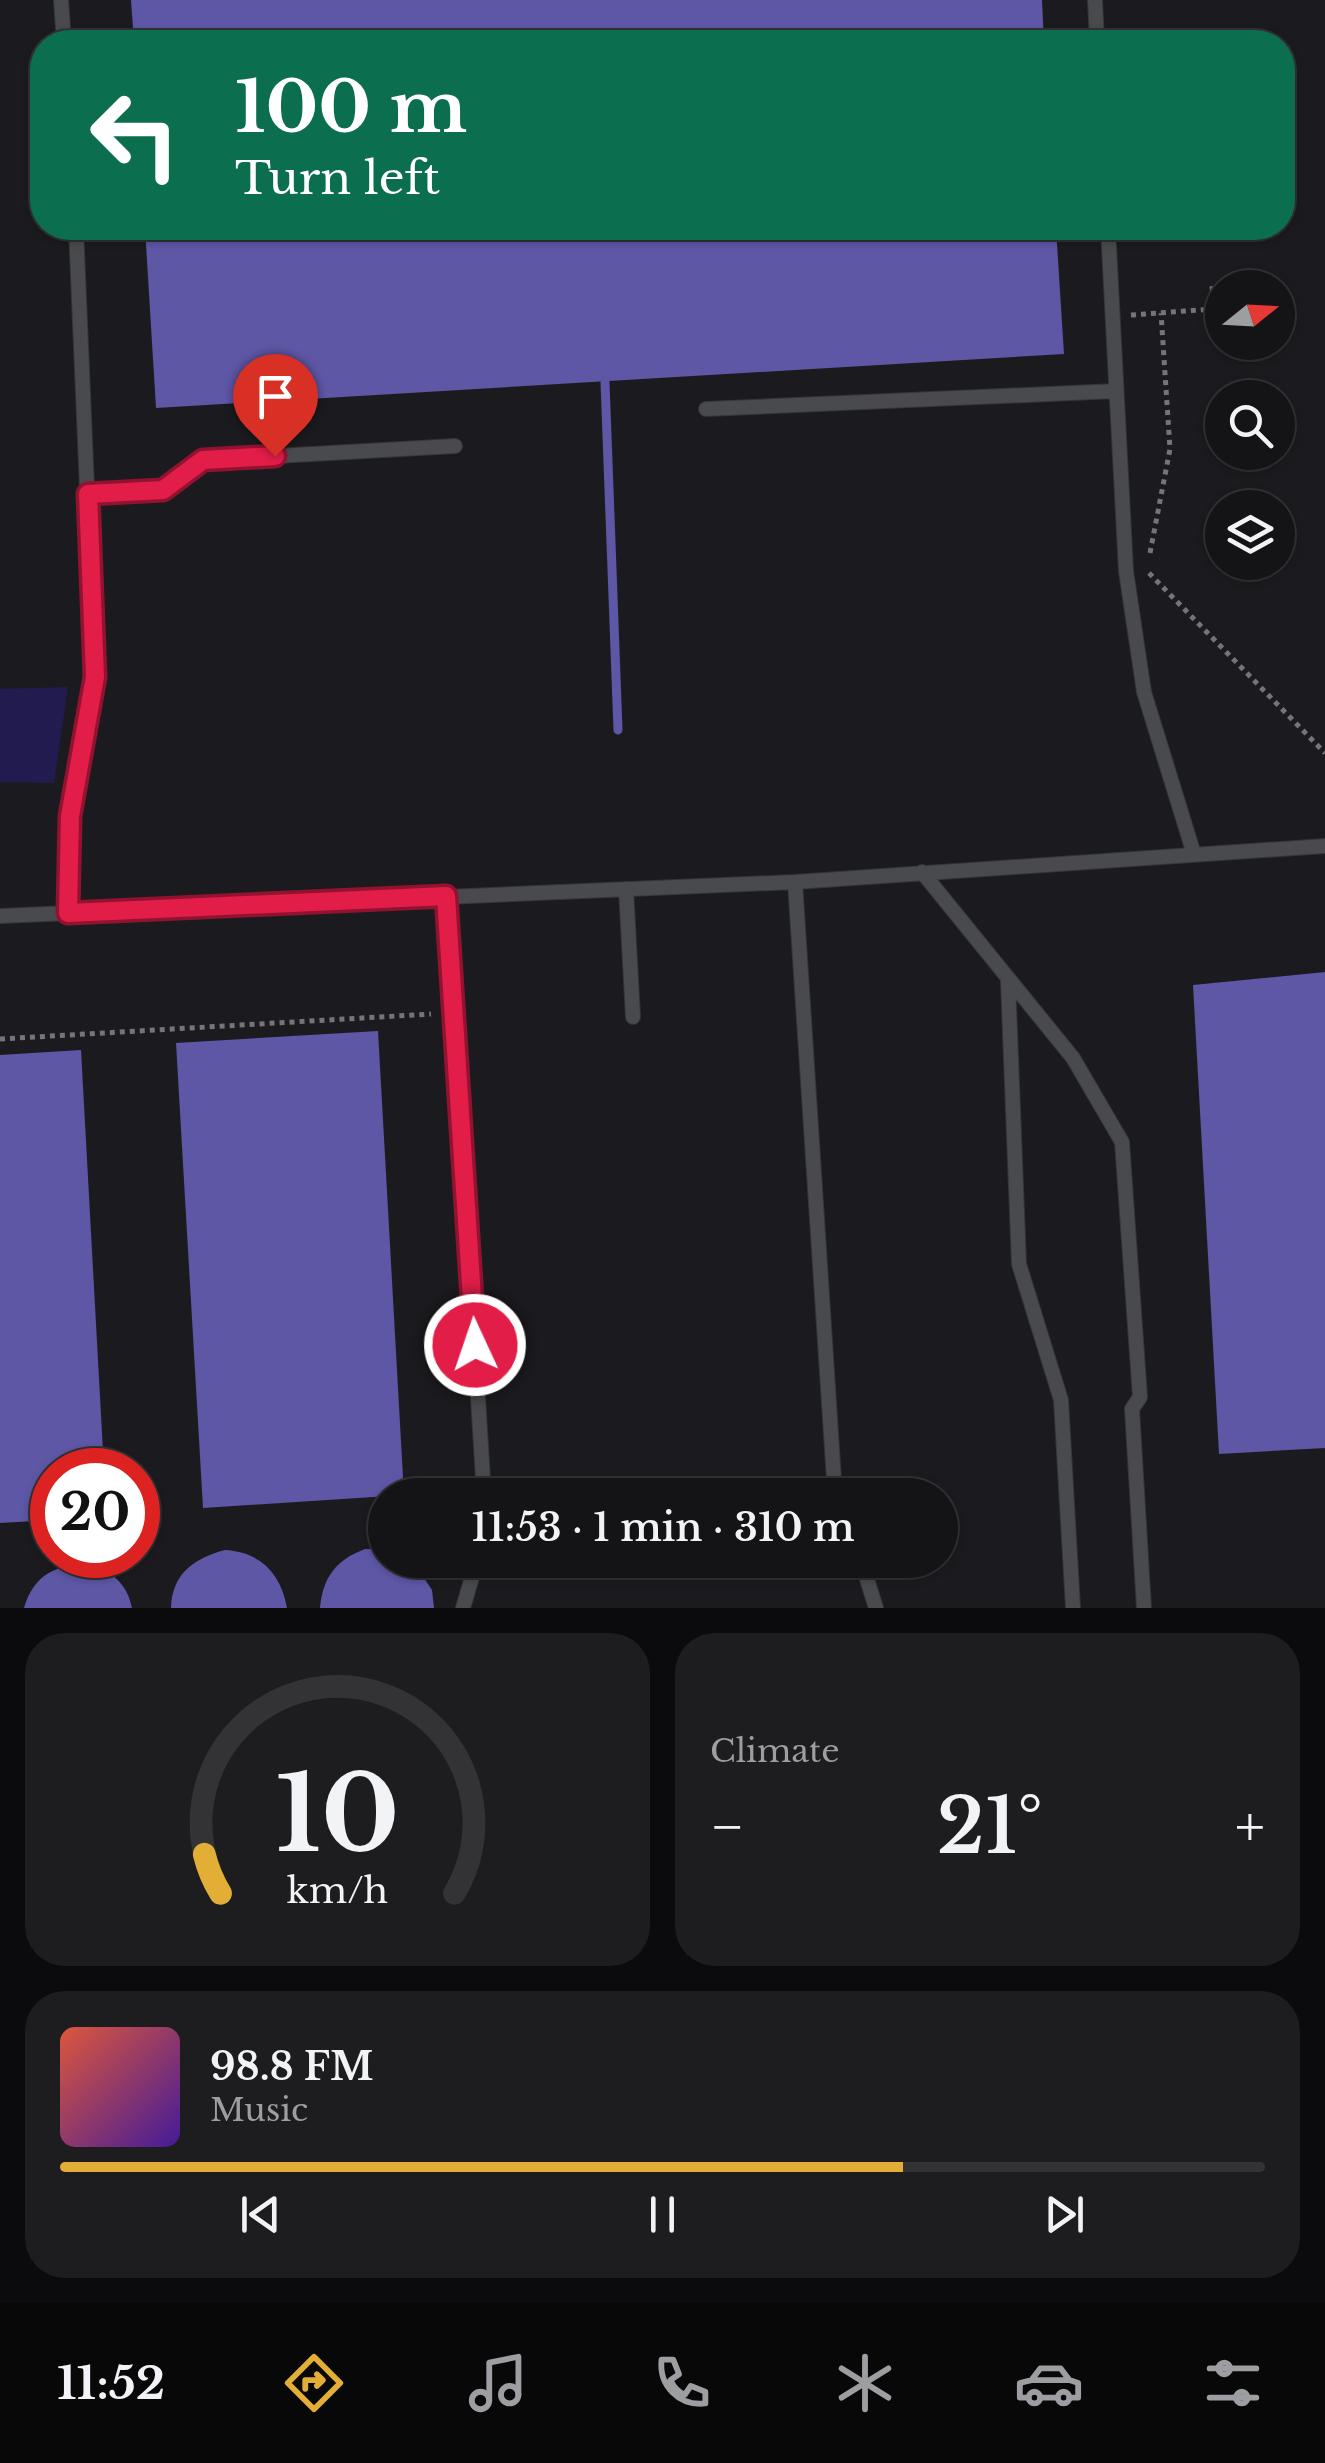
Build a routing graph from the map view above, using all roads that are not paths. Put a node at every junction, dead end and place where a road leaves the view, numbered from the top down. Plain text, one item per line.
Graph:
1 (61, 0) edge
2 (1095, 0) edge
3 (63, 30) edge
4 (1096, 30) edge
5 (77, 240) edge
6 (1109, 240) edge
7 (1116, 391) junction
8 (706, 410) dead end
9 (456, 446) dead end
10 (88, 494) junction
11 (1324, 841) edge
12 (1192, 852) junction
13 (922, 872) junction
14 (794, 882) junction
15 (626, 889) junction
16 (446, 896) junction
17 (68, 913) junction
18 (0, 916) edge
19 (1008, 980) junction
20 (633, 1016) dead end
21 (483, 1478) edge
22 (834, 1478) edge
23 (472, 1578) edge
24 (867, 1578) edge
25 (463, 1608) edge
26 (876, 1608) edge
27 (1073, 1608) edge
28 (1144, 1608) edge

1 - 3 lane
2 - 4 lane
5 - 10 lane
6 - 7 lane
7 - 8 lane
7 - 12 lane
9 - 10 lane
10 - 17 lane
11 - 12 lane
12 - 13 lane
13 - 14 lane
13 - 19 lane
14 - 15 lane
14 - 22 lane
15 - 16 lane
15 - 20 lane
16 - 17 lane
16 - 21 lane
17 - 18 lane
19 - 27 lane
19 - 28 lane
23 - 25 lane
24 - 26 lane

